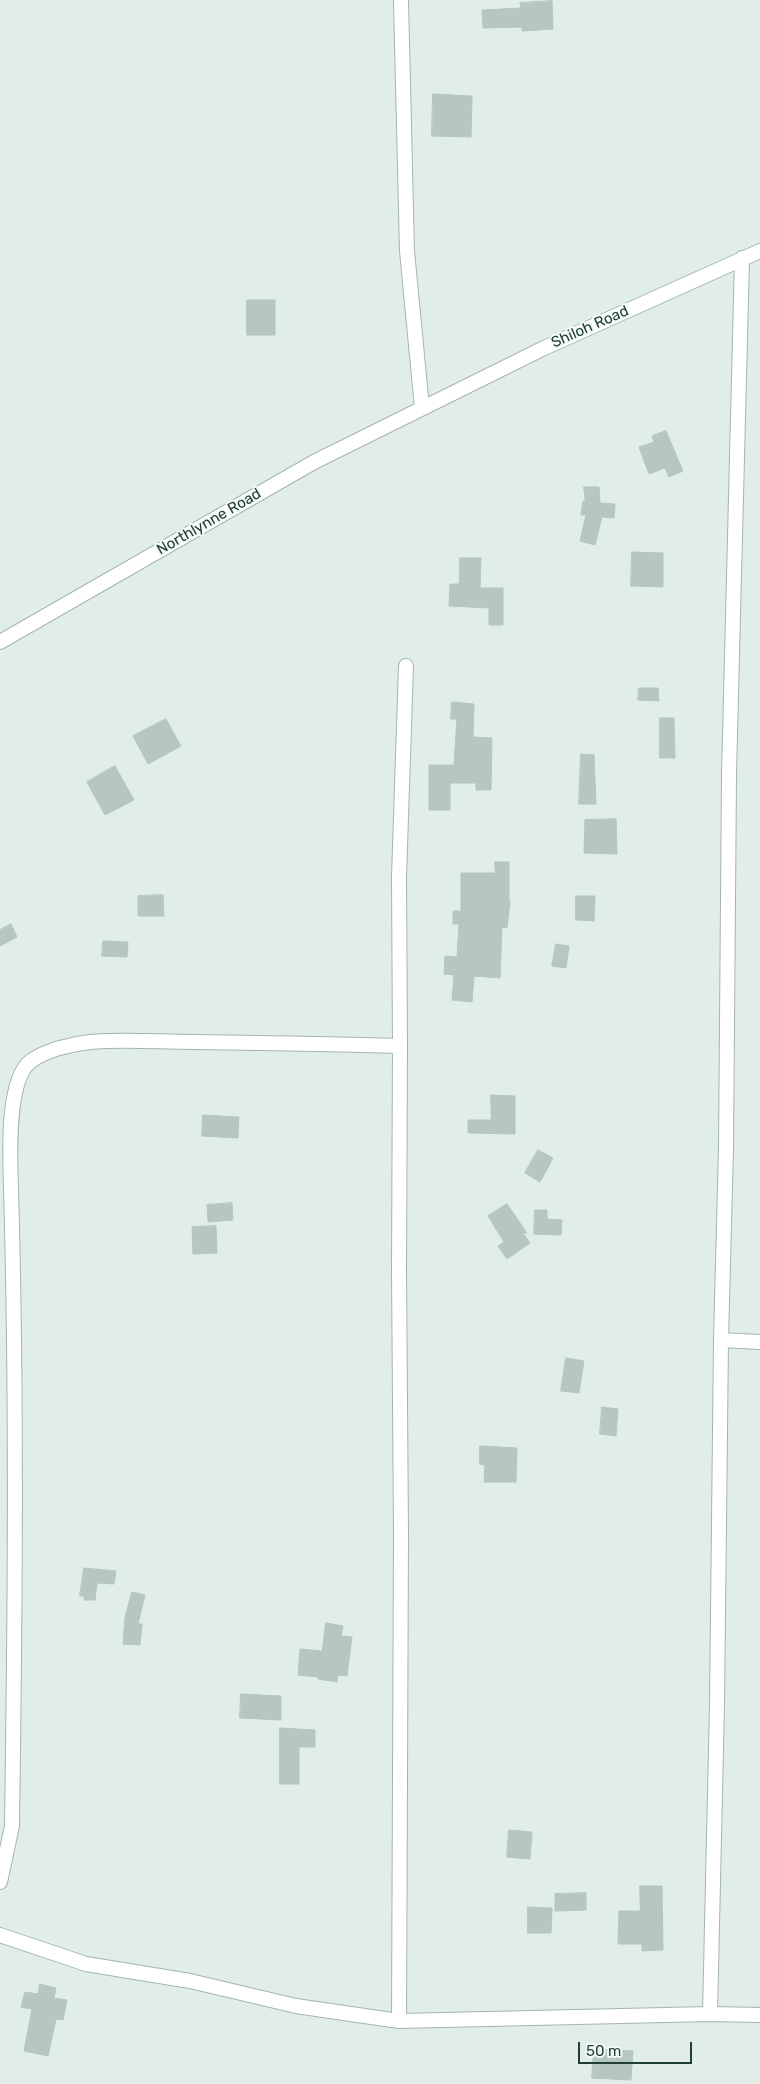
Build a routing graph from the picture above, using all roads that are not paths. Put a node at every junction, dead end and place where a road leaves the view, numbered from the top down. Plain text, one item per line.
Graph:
1 (401, 0) edge
2 (760, 251) edge
3 (742, 258) junction
4 (422, 408) junction
5 (0, 642) edge
6 (406, 666) dead end
7 (400, 1046) junction
8 (721, 1340) junction
9 (760, 1342) edge
10 (0, 1882) edge
11 (0, 1935) edge
12 (710, 2014) junction
13 (760, 2015) edge
14 (399, 2021) junction

1 - 4 street
2 - 3 street, Shiloh Road
3 - 4 street, Shiloh Road
3 - 8 street
4 - 5 street, Northlynne Road
6 - 7 street
7 - 10 street
7 - 14 street
8 - 9 street
8 - 12 street
11 - 14 street
12 - 13 street
12 - 14 street

